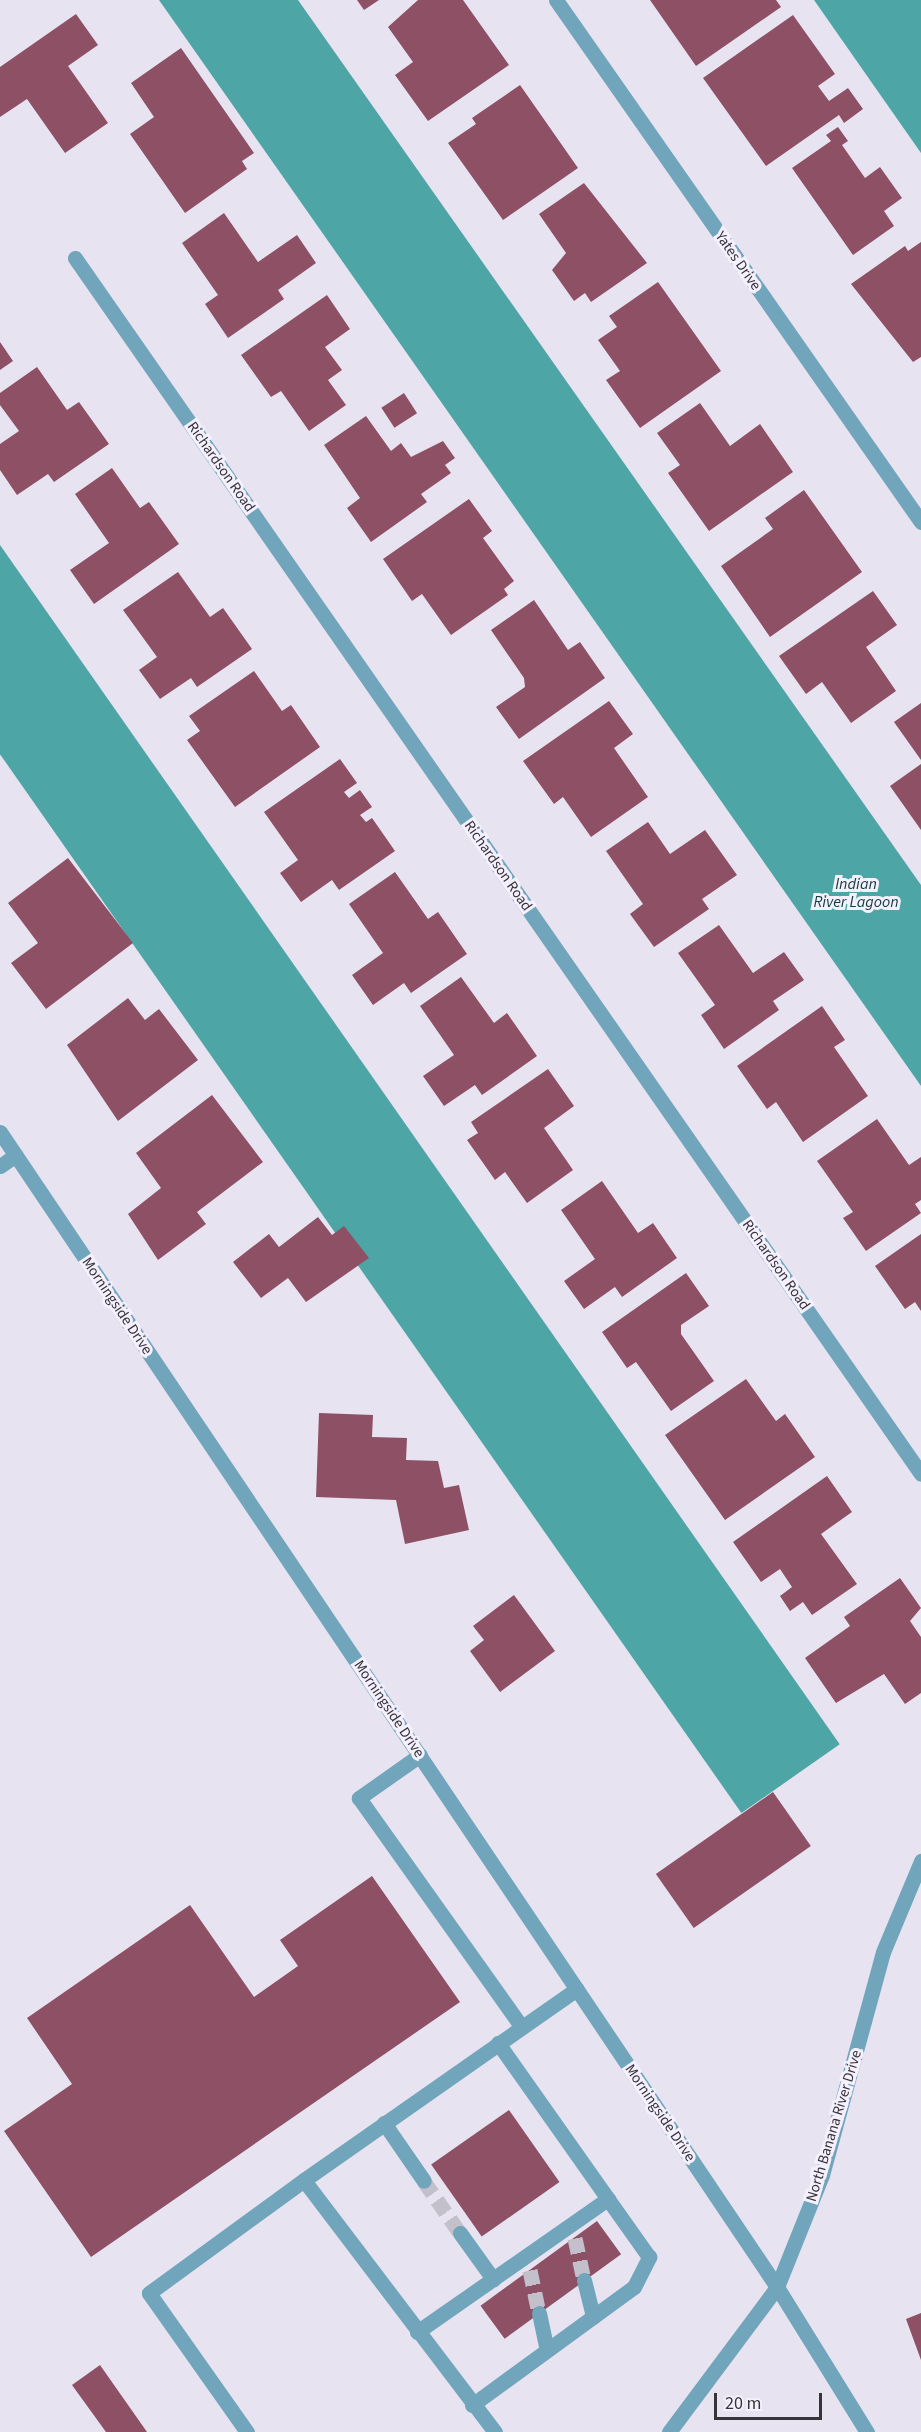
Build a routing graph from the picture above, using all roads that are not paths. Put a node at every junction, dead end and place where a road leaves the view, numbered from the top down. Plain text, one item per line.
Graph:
1 (556, 0) edge
2 (75, 258) dead end
3 (921, 522) edge
4 (0, 1132) edge
5 (16, 1155) junction
6 (0, 1166) edge
7 (921, 1474) edge
8 (420, 1755) junction
9 (921, 1861) edge
10 (576, 1989) junction
11 (522, 2027) junction
12 (498, 2043) junction
13 (384, 2124) junction
14 (304, 2180) junction
15 (424, 2181) tunnel mouth
16 (608, 2199) junction
17 (460, 2232) tunnel mouth
18 (493, 2279) junction
19 (585, 2280) tunnel mouth
20 (777, 2287) junction
21 (539, 2313) tunnel mouth
22 (593, 2317) junction
23 (417, 2332) junction
24 (547, 2350) junction
25 (472, 2405) junction
26 (247, 2432) edge
27 (495, 2432) edge
28 (669, 2432) edge
29 (867, 2432) edge

1 - 3 street, Yates Drive
2 - 7 street, Richardson Road
4 - 5 street, Morningside Drive
5 - 6 street
5 - 8 street, Morningside Drive
8 - 10 street, Morningside Drive
8 - 11 street
9 - 20 street, North Banana River Drive
10 - 11 street
10 - 20 street, Morningside Drive
11 - 12 street
12 - 13 street
12 - 16 street
13 - 14 street
13 - 15 street
14 - 23 street
14 - 26 street
16 - 18 street
16 - 22 street
17 - 18 street
18 - 23 street
19 - 22 street
20 - 28 street, North Banana River Drive
20 - 29 street, Morningside Drive
21 - 24 street
22 - 24 street
23 - 25 street
24 - 25 street
25 - 27 street

